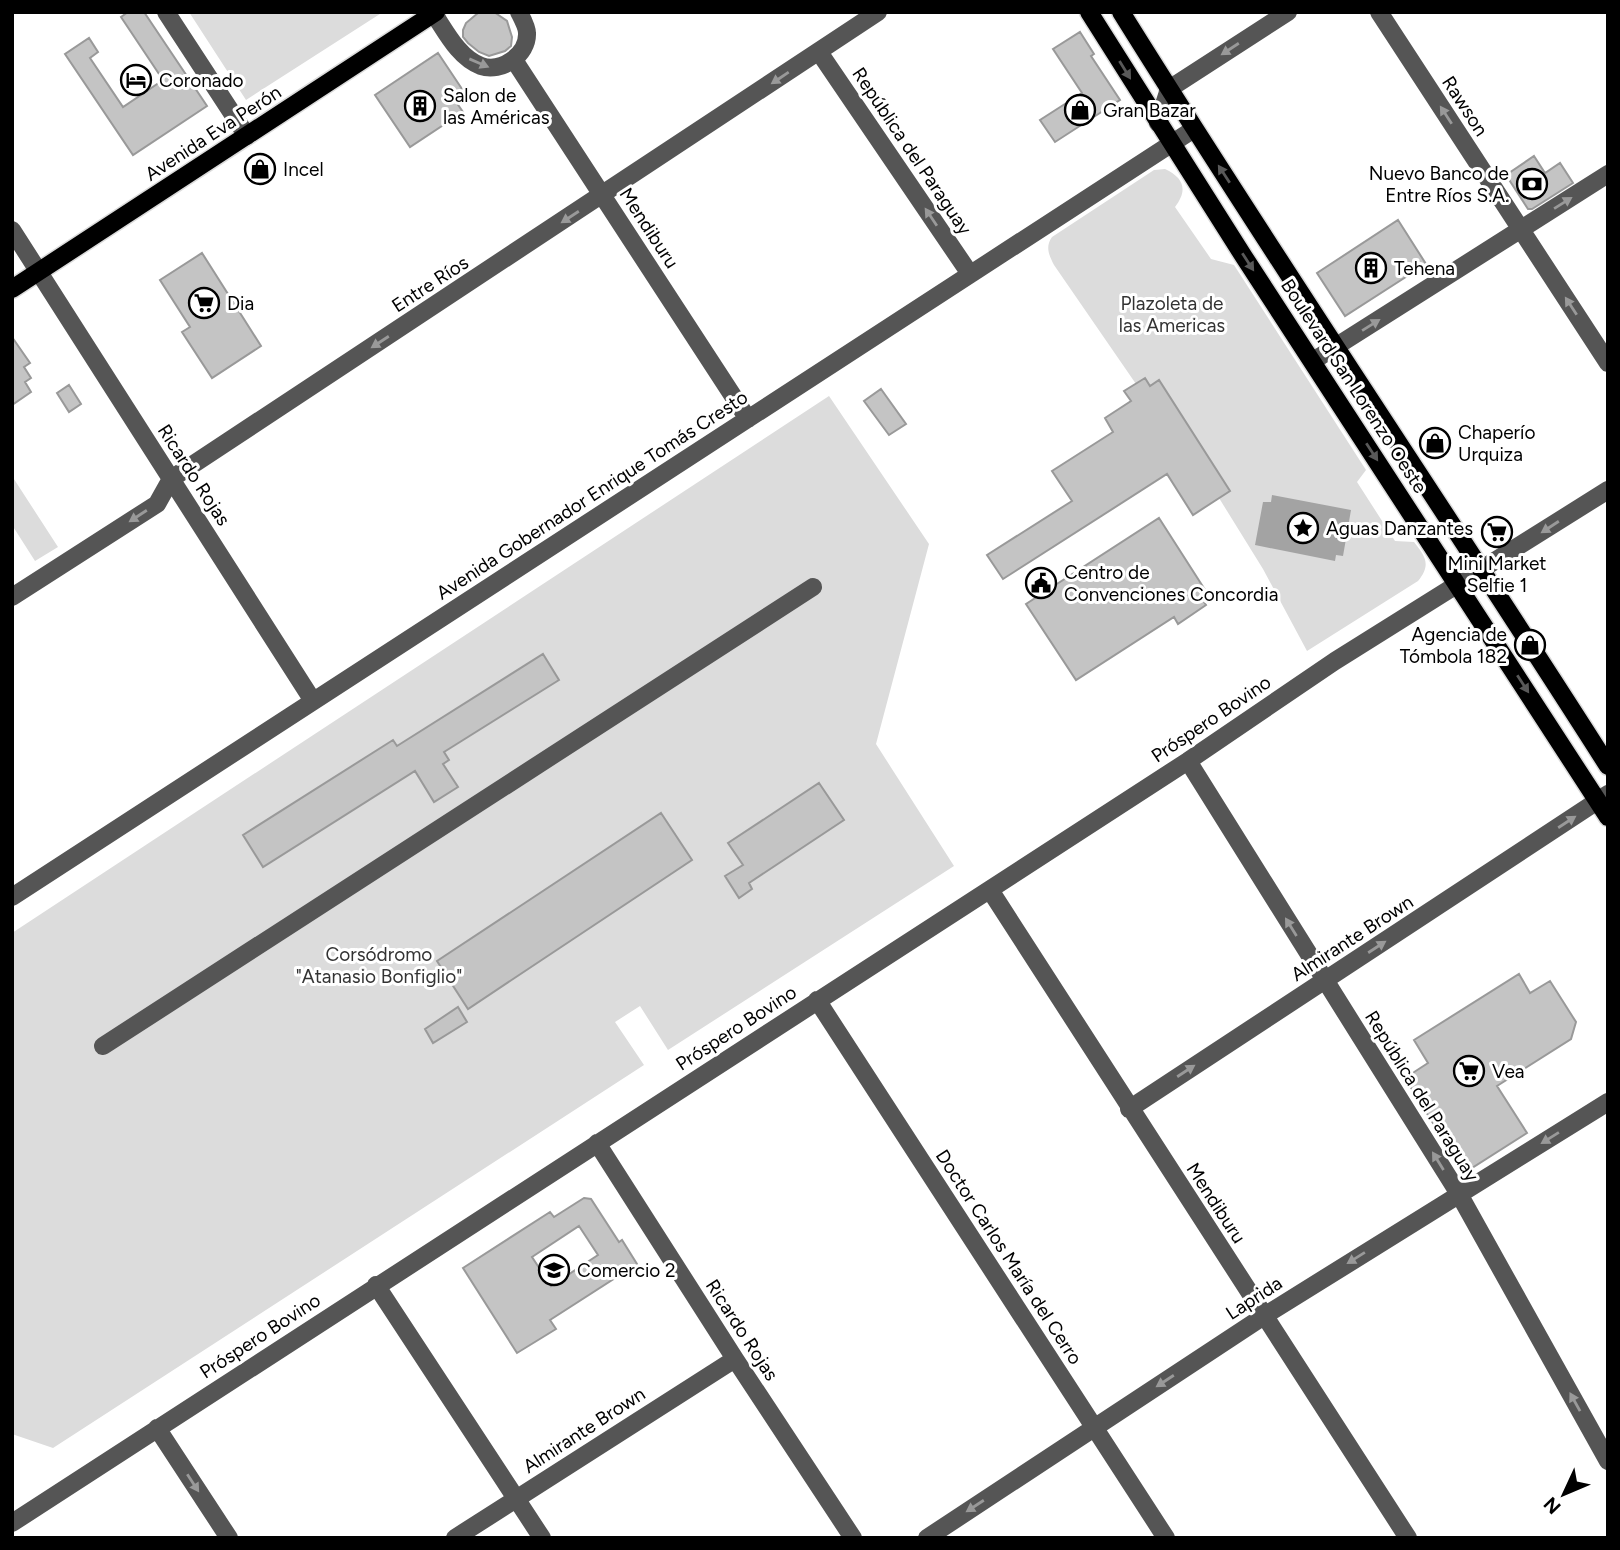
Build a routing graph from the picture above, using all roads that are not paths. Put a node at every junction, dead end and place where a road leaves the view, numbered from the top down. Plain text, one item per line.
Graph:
1 (166, 12) edge
2 (519, 12) edge
3 (878, 12) edge
4 (1089, 12) edge
5 (1121, 12) edge
6 (1288, 12) edge
7 (1379, 12) edge
8 (435, 13) edge
9 (819, 52) junction
10 (514, 60) junction
11 (1168, 89) junction
12 (1158, 123) junction
13 (1194, 129) junction
14 (247, 136) junction
15 (1172, 143) junction
16 (1608, 174) edge
17 (603, 196) junction
18 (1521, 229) junction
19 (12, 230) edge
20 (39, 271) junction
21 (970, 274) junction
22 (12, 289) edge
23 (1336, 347) junction
24 (1313, 361) junction
25 (1608, 363) edge
26 (748, 419) junction
27 (171, 479) junction
28 (1608, 490) edge
29 (1483, 570) junction
30 (1459, 585) junction
31 (813, 587) dead end
32 (12, 597) edge
33 (313, 701) junction
34 (1188, 761) junction
35 (1608, 766) edge
36 (1603, 797) edge
37 (1608, 817) edge
38 (990, 890) junction
39 (12, 897) edge
40 (1325, 981) junction
41 (817, 1000) junction
42 (103, 1046) dead end
43 (1608, 1102) edge
44 (1129, 1109) junction
45 (597, 1143) junction
46 (1459, 1194) junction
47 (376, 1285) junction
48 (1264, 1316) junction
49 (735, 1359) junction
50 (157, 1427) junction
51 (1095, 1427) junction
52 (1608, 1461) edge
53 (516, 1498) junction
54 (12, 1523) edge
55 (229, 1538) edge
56 (455, 1538) edge
57 (542, 1538) edge
58 (853, 1538) edge
59 (927, 1538) edge
60 (1166, 1538) edge
61 (1408, 1538) edge

1 - 14 street
2 - 10 street
3 - 9 street, Entre Ríos
4 -> 12 main road, Boulevard San Lorenzo Oeste
5 - 11 main road, Boulevard San Lorenzo Oeste
6 -> 11 street
18 -> 7 street, Rawson
8 -> 10 street
8 - 14 main road, Avenida Eva Perón
9 -> 17 street, Entre Ríos
21 -> 9 street, República del Paraguay
10 - 17 street, Mendiburu
11 - 12 street
11 - 13 main road, Boulevard San Lorenzo Oeste
12 - 15 main road, Boulevard San Lorenzo Oeste
13 - 15 street, Avenida Gobernador Enrique Tomás Cresto
23 -> 13 main road, Boulevard San Lorenzo Oeste
14 - 20 main road, Avenida Eva Perón
15 - 21 street, Avenida Gobernador Enrique Tomás Cresto
15 -> 24 main road, Boulevard San Lorenzo Oeste
18 -> 16 street
17 - 26 street, Mendiburu
17 -> 27 street, Entre Ríos
23 -> 18 street
25 -> 18 street, Rawson
19 - 20 street, Ricardo Rojas
20 - 22 main road, Avenida Eva Perón
20 - 27 street, Ricardo Rojas
21 - 26 street, Avenida Gobernador Enrique Tomás Cresto
23 - 24 street
23 - 29 main road, Boulevard San Lorenzo Oeste
24 -> 30 main road, Boulevard San Lorenzo Oeste
26 - 33 street, Avenida Gobernador Enrique Tomás Cresto
27 -> 32 street, Entre Ríos
27 - 33 street, Ricardo Rojas
28 -> 29 street, Próspero Bovino
29 - 30 street, Próspero Bovino
29 - 35 main road, Boulevard San Lorenzo Oeste
30 - 34 street, Próspero Bovino
30 -> 36 main road, Boulevard San Lorenzo Oeste
31 - 42 street
33 - 39 street, Avenida Gobernador Enrique Tomás Cresto
34 - 38 street, Próspero Bovino
40 -> 34 street, República del Paraguay
36 - 37 main road, Boulevard San Lorenzo Oeste
40 -> 36 street, Almirante Brown
38 - 41 street, Próspero Bovino
38 - 44 street, Mendiburu
44 -> 40 street, Almirante Brown
46 -> 40 street, República del Paraguay
41 - 45 street, Próspero Bovino
41 - 51 street, Doctor Carlos María del Cerro
43 -> 46 street, Laprida
44 - 48 street, Mendiburu
45 - 47 street, Próspero Bovino
45 - 49 street, Ricardo Rojas
46 -> 48 street, Laprida
52 -> 46 street, República del Paraguay
47 - 50 street, Próspero Bovino
47 - 53 street
48 -> 51 street, Laprida
48 - 61 street, Mendiburu
49 - 53 street, Almirante Brown
49 - 58 street, Ricardo Rojas
50 - 54 street, Próspero Bovino
50 -> 55 street
51 -> 59 street, Laprida
51 - 60 street, Doctor Carlos María del Cerro
53 - 56 street, Almirante Brown
53 - 57 street

